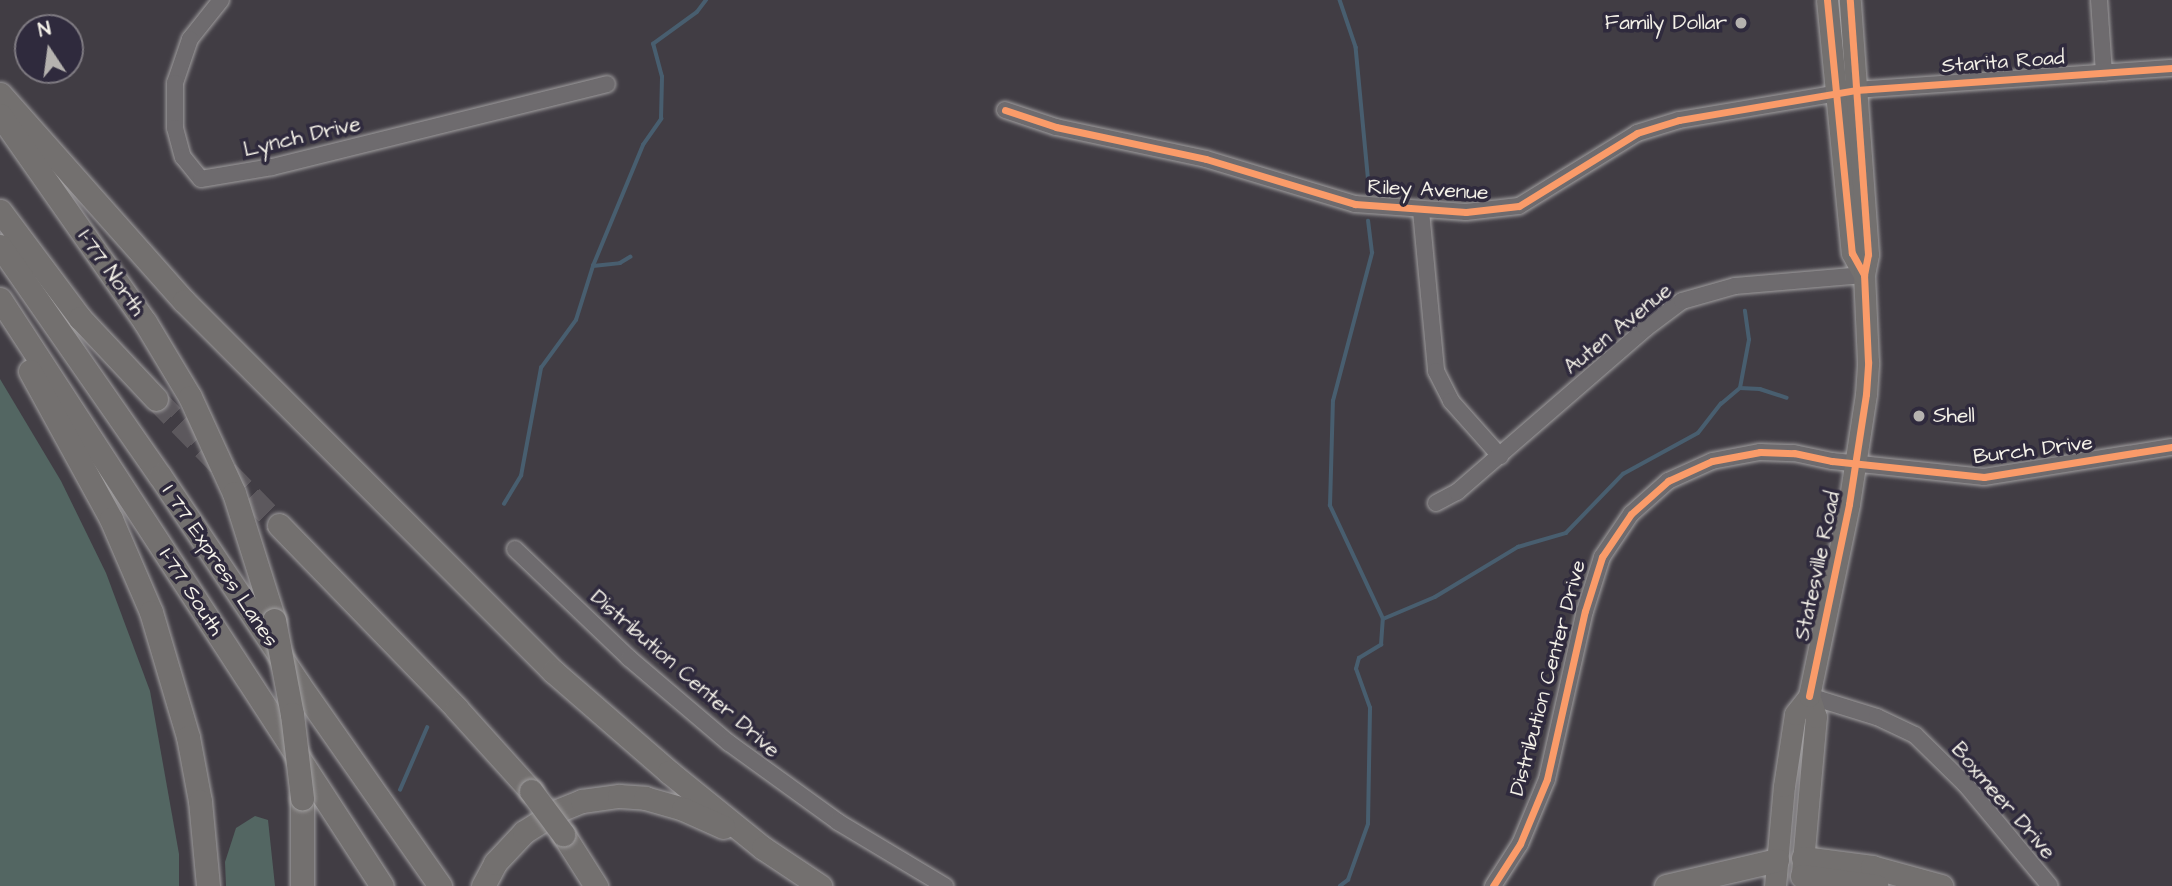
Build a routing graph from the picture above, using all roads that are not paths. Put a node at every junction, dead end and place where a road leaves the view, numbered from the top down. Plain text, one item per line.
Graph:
1 (221, 0) edge
2 (1828, 0) edge
3 (1850, 0) edge
4 (2099, 0) edge
5 (2172, 68) edge
6 (2104, 73) junction
7 (607, 84) dead end
8 (1845, 91) junction
9 (0, 94) edge
10 (1005, 110) dead end
11 (0, 115) edge
12 (0, 211) edge
13 (1421, 211) junction
14 (0, 246) edge
15 (1864, 275) junction
16 (0, 299) edge
17 (0, 316) edge
18 (156, 400) tunnel mouth
19 (2172, 447) edge
20 (1500, 456) junction
21 (1857, 463) junction
22 (1436, 503) dead end
23 (279, 525) tunnel mouth
24 (515, 549) dead end
25 (1809, 696) junction
26 (303, 805) junction
27 (763, 848) junction
28 (1777, 860) junction
29 (1802, 873) edge
30 (208, 886) edge
31 (290, 886) edge
32 (302, 886) edge
33 (382, 886) edge
34 (440, 886) edge
35 (483, 886) edge
36 (596, 886) edge
37 (820, 886) edge
38 (945, 886) edge
39 (1493, 886) edge
40 (1666, 886) edge
41 (1775, 886) edge
42 (1876, 886) edge
43 (1941, 886) edge
44 (2050, 886) edge

1 - 7 street, Lynch Drive
2 - 8 main road, Statesville Road
3 - 8 main road, Statesville Road
4 - 6 street
5 - 6 street, Starita Road
6 - 8 street, Starita Road
8 - 13 street, Riley Avenue
8 - 15 main road, Statesville Road
9 - 27 highway
10 - 13 street, Riley Avenue
11 - 26 highway, I-77 North, bridge
12 - 18 highway
13 - 20 street
14 - 34 highway, I 77 Express Lanes
15 - 20 street, Auten Avenue
15 - 21 main road, Statesville Road
16 - 33 highway, I-77 South
17 - 30 highway
19 - 21 street, Burch Drive
20 - 22 street, Auten Avenue
21 - 25 main road, Statesville Road
21 - 39 street, Distribution Center Drive
23 - 36 highway, bridge
24 - 38 street, Distribution Center Drive
25 - 28 main road, Statesville Road
25 - 29 main road, Statesville Road
25 - 44 street, Boxmeer Drive
26 - 31 highway
26 - 32 highway
27 - 35 highway
27 - 37 highway
28 - 29 main road
28 - 40 highway
28 - 41 main road, Statesville Road
29 - 42 highway
29 - 43 highway

